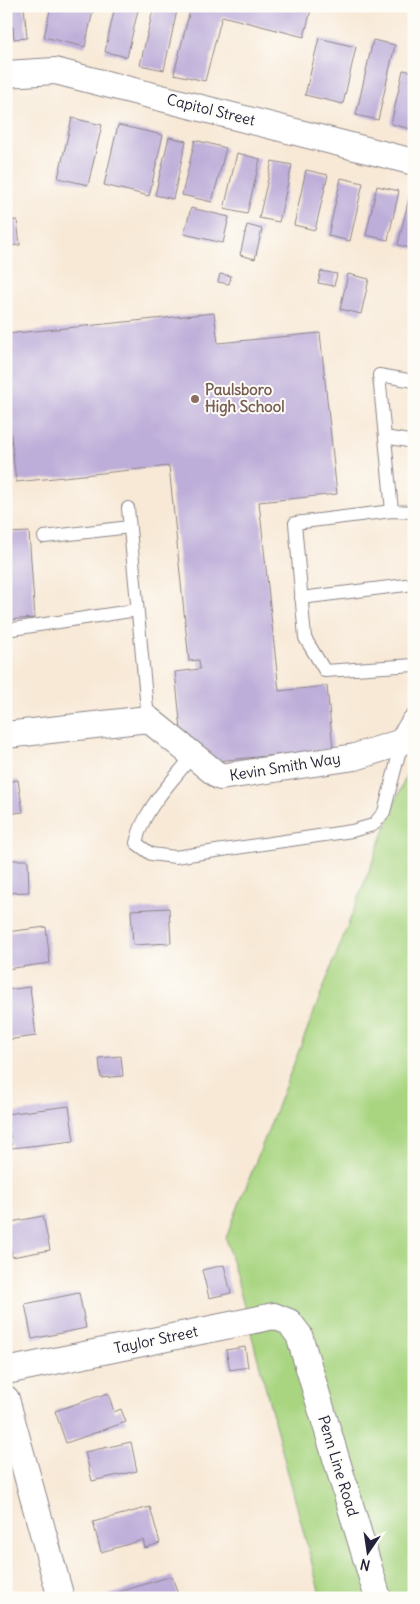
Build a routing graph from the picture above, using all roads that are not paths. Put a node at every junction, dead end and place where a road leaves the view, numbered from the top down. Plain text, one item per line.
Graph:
1 (6, 74) edge
2 (414, 162) edge
3 (414, 381) edge
4 (385, 437) junction
5 (414, 442) edge
6 (128, 508) dead end
7 (392, 511) junction
8 (414, 512) edge
9 (130, 527) junction
10 (44, 537) dead end
11 (414, 584) edge
12 (301, 598) junction
13 (137, 610) junction
14 (6, 630) edge
15 (414, 665) edge
16 (148, 719) junction
17 (408, 733) edge
18 (6, 735) edge
19 (193, 755) junction
20 (299, 1335) joint
21 (6, 1371) edge
22 (6, 1399) edge
23 (61, 1598) edge
24 (378, 1598) edge

1 - 2 street, Capitol Street
3 - 4 lane
4 - 5 lane
4 - 7 lane
6 - 9 lane
7 - 8 lane
7 - 12 lane
9 - 10 lane
9 - 13 lane
11 - 12 lane
12 - 15 lane
13 - 14 lane
13 - 16 lane
16 - 18 street
16 - 19 street, Kevin Smith Way
17 - 19 street, Kevin Smith Way
17 - 19 lane
20 - 21 street, Taylor Street
20 - 24 street, Penn Line Road
22 - 23 street

